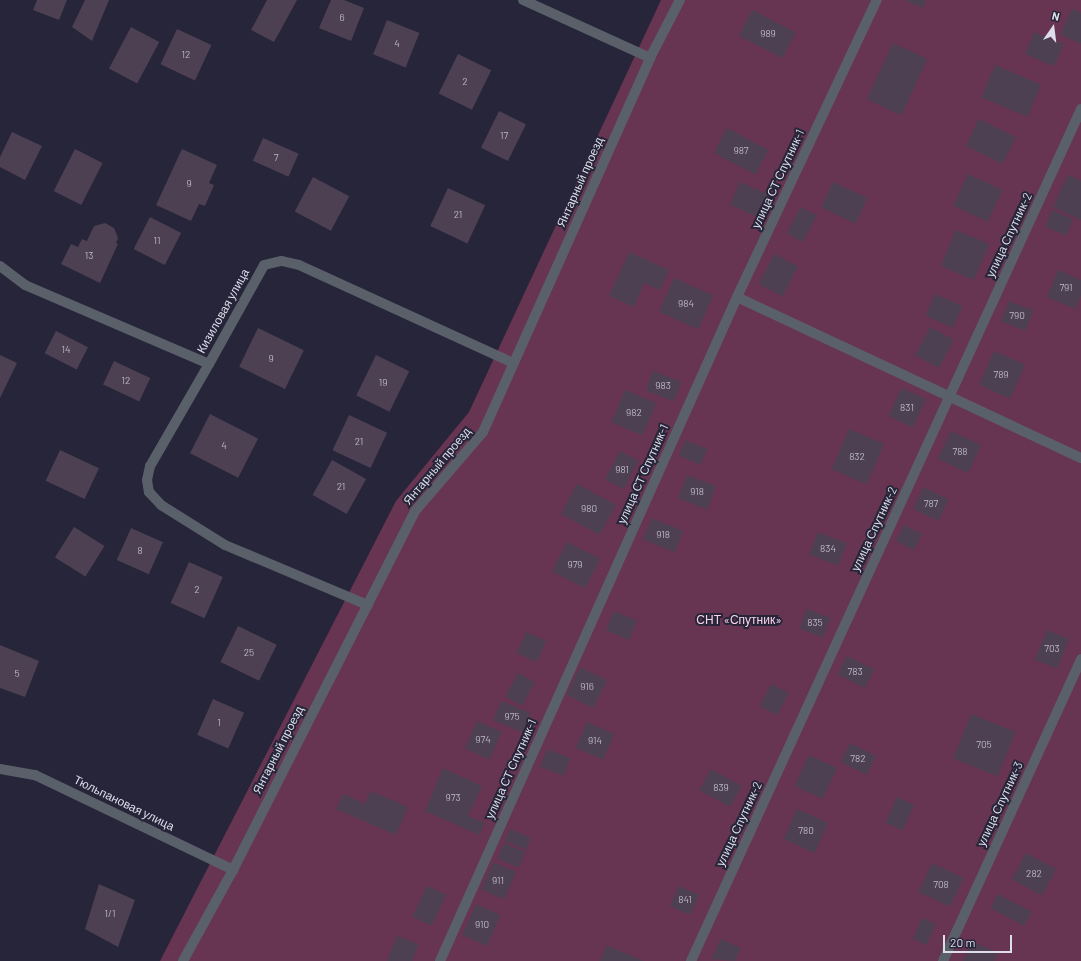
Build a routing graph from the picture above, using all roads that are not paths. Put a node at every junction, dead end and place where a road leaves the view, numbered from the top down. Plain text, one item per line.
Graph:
1 (523, 0) edge
2 (680, 0) edge
3 (877, 0) edge
4 (650, 58) junction
5 (1081, 109) edge
6 (0, 266) edge
7 (737, 296) junction
8 (513, 363) junction
9 (209, 364) junction
10 (950, 394) junction
11 (1081, 458) edge
12 (368, 605) junction
13 (1081, 659) edge
14 (0, 769) edge
15 (233, 870) junction
16 (183, 961) edge
17 (440, 961) edge
18 (691, 961) edge
19 (943, 961) edge

1 - 4 street
2 - 4 street, Янтарный проезд
3 - 7 street, улица СТ Спутник-1
4 - 8 street, Янтарный проезд
5 - 10 street, улица Спутник-2
6 - 9 street, Кизиловая улица
7 - 10 street
7 - 17 street, улица СТ Спутник-1
8 - 9 street, Кизиловая улица
8 - 12 street, Янтарный проезд
9 - 12 street
10 - 11 street
10 - 18 street, улица Спутник-2
12 - 15 street, Янтарный проезд
13 - 19 street, улица Спутник-3
14 - 15 street, Тюльпановая улица
15 - 16 street, Янтарный проезд

